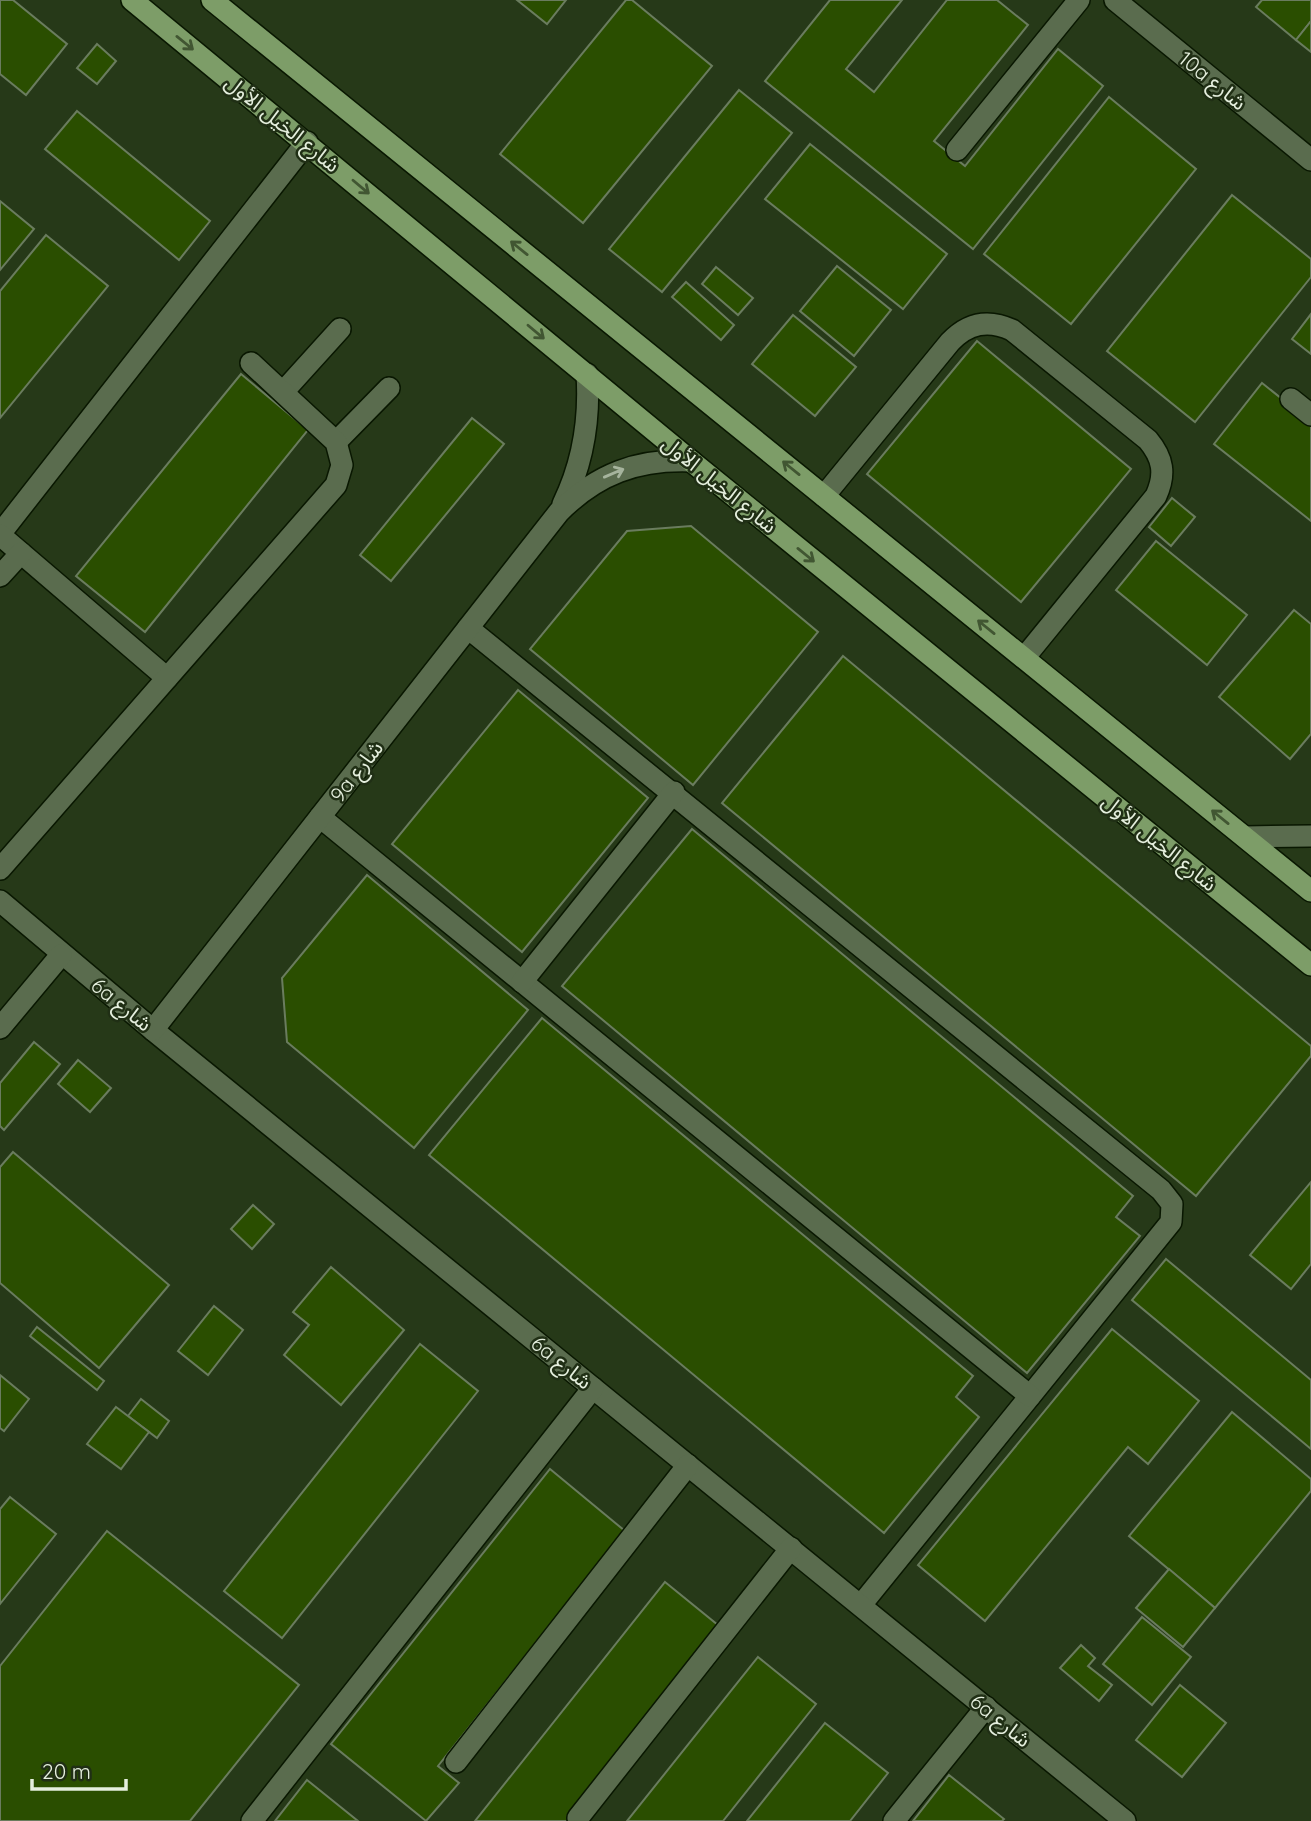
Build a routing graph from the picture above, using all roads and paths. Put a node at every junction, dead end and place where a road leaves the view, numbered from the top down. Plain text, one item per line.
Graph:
1 (132, 0) edge
2 (212, 0) edge
3 (1079, 0) edge
4 (1115, 0) edge
5 (307, 142) junction
6 (957, 150) dead end
7 (1311, 160) edge
8 (340, 329) dead end
9 (251, 363) dead end
10 (587, 374) junction
11 (389, 388) dead end
12 (284, 392) junction
13 (1291, 399) dead end
14 (1311, 415) edge
15 (336, 442) junction
16 (691, 461) junction
17 (824, 496) junction
18 (559, 512) junction
19 (0, 535) edge
20 (21, 553) junction
21 (0, 576) edge
22 (468, 628) junction
23 (1024, 658) junction
24 (167, 678) junction
25 (674, 792) junction
26 (320, 817) junction
27 (1311, 836) edge
28 (1245, 837) junction
29 (0, 869) edge
30 (1311, 891) edge
31 (0, 901) edge
32 (61, 955) junction
33 (1311, 965) edge
34 (522, 982) junction
35 (0, 1028) edge
36 (153, 1030) junction
37 (593, 1388) junction
38 (1030, 1396) junction
39 (688, 1465) junction
40 (791, 1548) junction
41 (860, 1605) junction
42 (986, 1707) junction
43 (456, 1762) dead end
44 (578, 1818) dead end
45 (252, 1821) edge
46 (894, 1821) edge
47 (1125, 1821) edge

1 -> 5 main road, شارع الخيل الأول
17 -> 2 main road
3 - 6 lane
4 - 7 lane, 10a شارع
5 -> 10 main road, شارع الخيل الأول
5 - 19 lane
8 - 12 lane
9 - 12 lane
10 - 16 main road, شارع الخيل الأول
10 - 18 lane, 9a شارع
11 - 15 lane
12 - 15 lane
13 - 14 lane
15 - 24 lane
18 -> 16 lane, 9a شارع
16 -> 33 main road, شارع الخيل الأول
23 -> 17 main road
17 - 23 lane
18 - 22 lane, 9a شارع
19 - 20 lane
20 - 21 lane
20 - 24 lane
22 - 25 lane
22 - 26 lane, 9a شارع
28 -> 23 main road
24 - 29 lane
25 - 34 lane
25 - 38 lane
26 - 34 lane
26 - 36 lane, 9a شارع
27 - 28 lane
28 - 30 main road
31 - 32 lane, 6a شارع
32 - 35 lane
32 - 36 lane, 6a شارع
34 - 38 lane
36 - 37 lane, 6a شارع
37 - 39 lane, 6a شارع
37 - 45 lane
38 - 41 lane
39 - 40 lane, 6a شارع
39 - 43 lane
40 - 41 lane, 6a شارع
40 - 44 lane
41 - 42 lane, 6a شارع
42 - 46 lane
42 - 47 lane, 6a شارع

